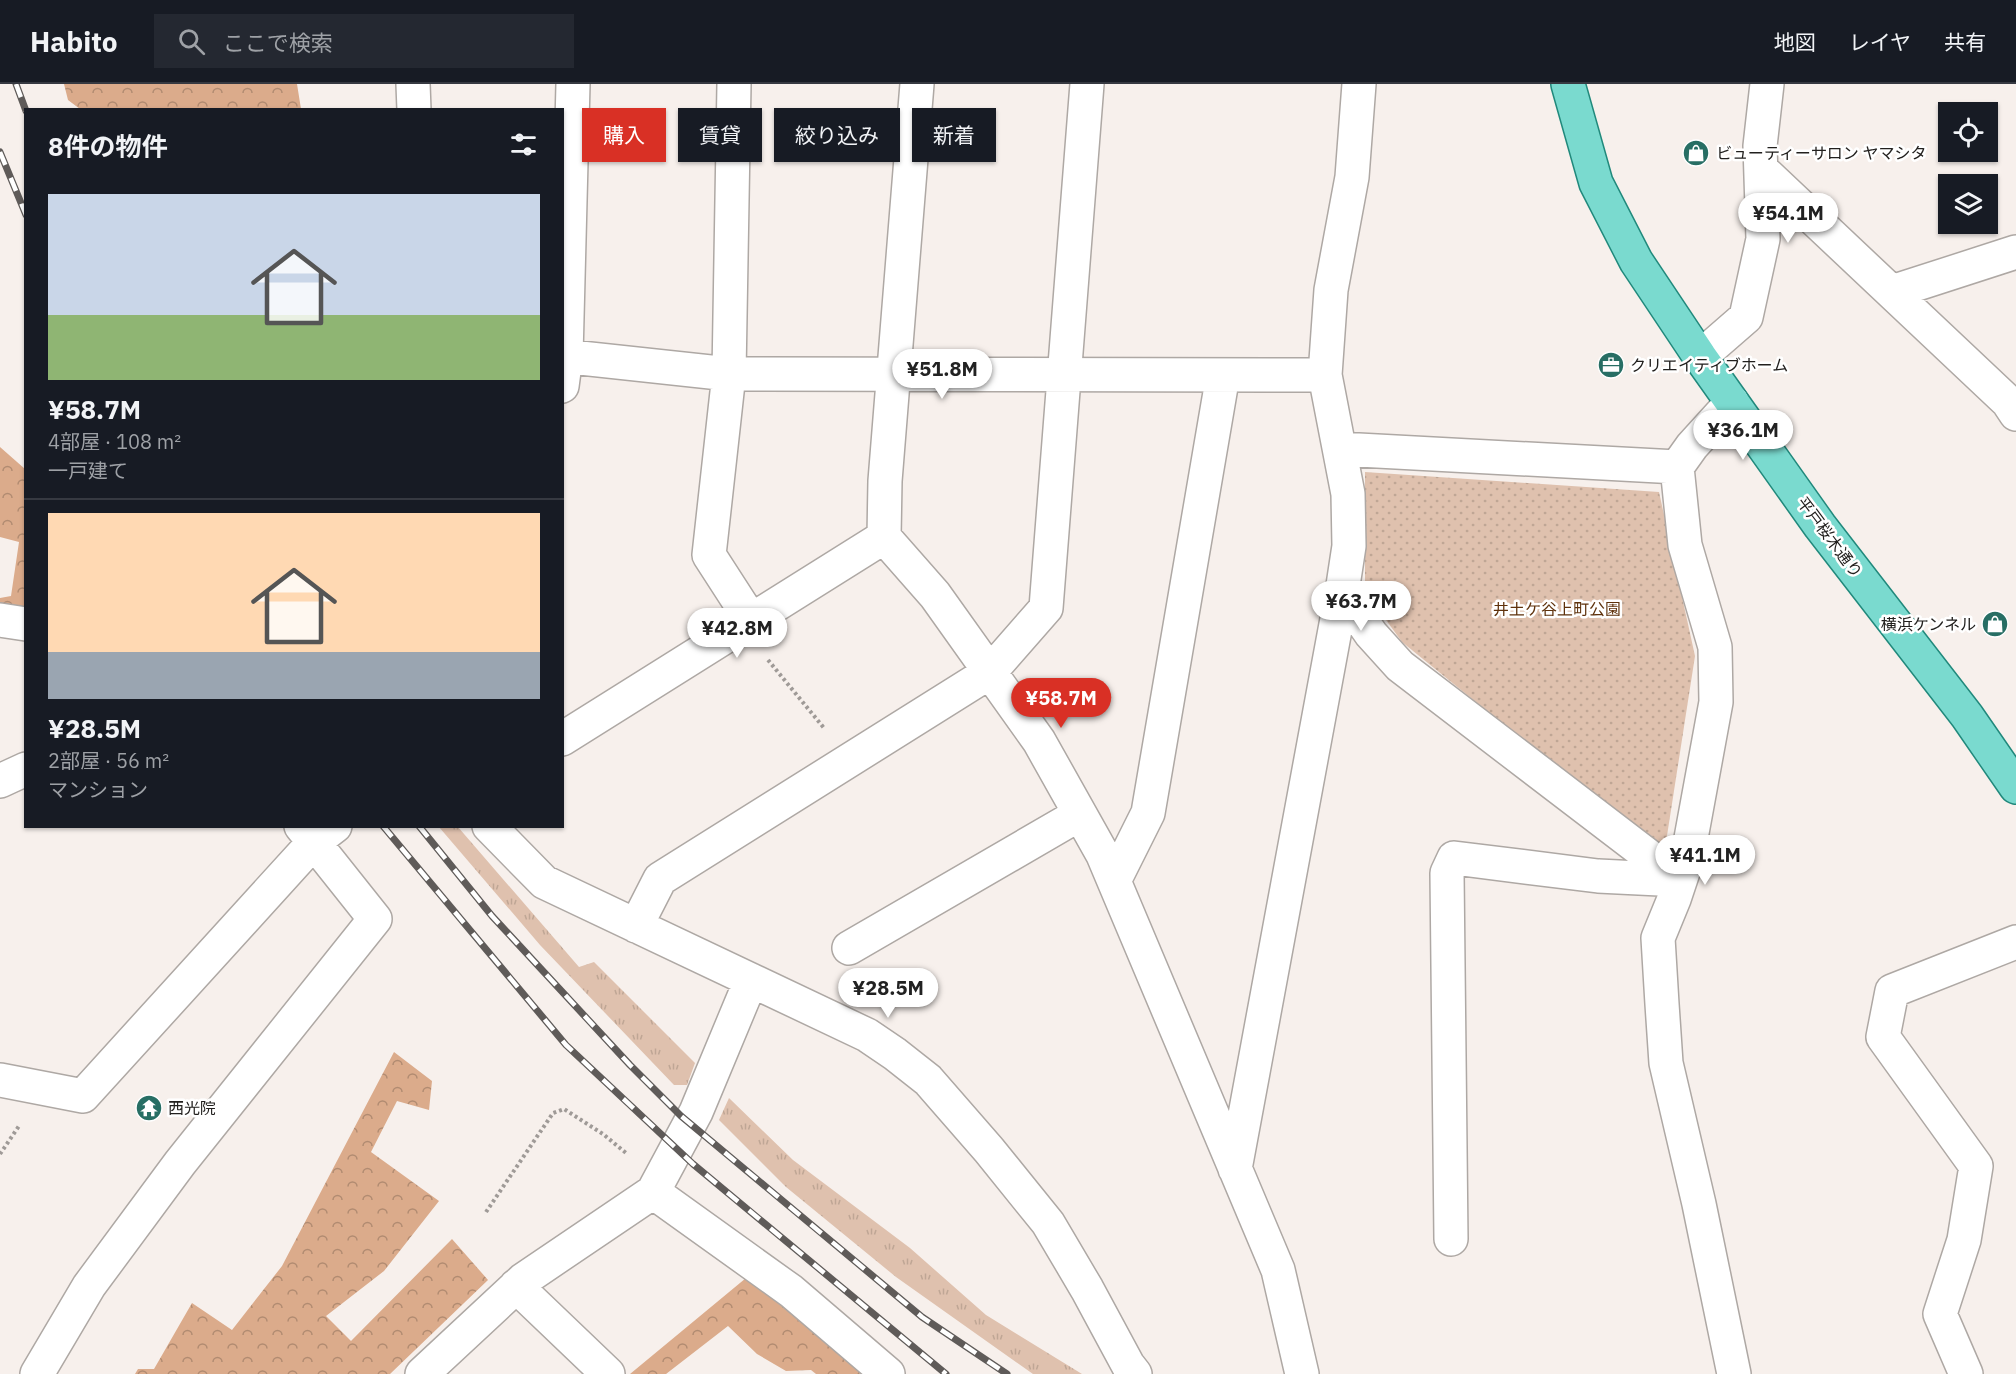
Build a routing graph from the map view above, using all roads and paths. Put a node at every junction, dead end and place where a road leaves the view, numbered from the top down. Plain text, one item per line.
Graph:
1 (413, 84) edge
2 (573, 84) edge
3 (734, 84) edge
4 (917, 84) edge
5 (1087, 84) edge
6 (1359, 84) edge
7 (1568, 84) edge
8 (1767, 84) edge
9 (414, 108) edge
10 (1761, 169) junction
11 (2016, 252) edge
12 (1892, 292) junction
13 (1700, 357) junction
14 (564, 366) edge
15 (729, 374) junction
16 (894, 375) junction
17 (1063, 375) junction
18 (1223, 375) junction
19 (1325, 375) junction
20 (1732, 402) junction
21 (2016, 414) edge
22 (1340, 449) junction
23 (1677, 467) junction
24 (884, 537) junction
25 (1342, 592) junction
26 (0, 620) edge
27 (746, 623) junction
28 (24, 624) edge
29 (990, 672) junction
30 (564, 738) edge
31 (849, 760) junction
32 (24, 770) edge
33 (0, 781) edge
34 (2016, 787) edge
35 (1080, 814) junction
36 (491, 828) edge
37 (316, 832) edge
38 (1114, 880) junction
39 (1680, 880) junction
40 (636, 926) junction
41 (2016, 942) edge
42 (849, 948) dead end
43 (751, 980) junction
44 (0, 1080) edge
45 (1235, 1169) junction
46 (656, 1186) junction
47 (486, 1212) dead end
48 (1451, 1239) dead end
49 (516, 1286) junction
50 (37, 1374) edge
51 (422, 1374) edge
52 (608, 1374) edge
53 (888, 1374) edge
54 (1135, 1374) edge
55 (1302, 1374) edge
56 (1734, 1374) edge
57 (1966, 1374) edge

1 - 9 street
2 - 14 street
3 - 15 street
4 - 16 street
5 - 17 street
6 - 19 street
7 - 13 main road, 平戸桜木通り
8 - 10 street
10 - 12 street
10 - 13 street
11 - 12 street
12 - 21 street
13 - 20 main road, 平戸桜木通り
14 - 15 street
15 - 16 street
15 - 27 street
16 - 17 street
16 - 24 street
17 - 18 street
17 - 29 street
18 - 19 street
18 - 38 street
19 - 22 street
20 - 23 street
20 - 34 main road, 平戸桜木通り
22 - 23 street
22 - 25 street
23 - 39 street
24 - 27 street
24 - 29 street
25 - 39 street
25 - 45 street
26 - 28 street
27 - 30 street
27 - 31 path
29 - 31 street
29 - 35 street
31 - 40 street
32 - 33 street
35 - 38 street
35 - 42 street
36 - 40 street
37 - 44 street
37 - 50 street
38 - 45 street
39 - 48 street
39 - 56 street
40 - 43 street
41 - 57 street
43 - 46 street
43 - 54 street
45 - 55 street
46 - 47 path
46 - 49 street
46 - 53 street
49 - 51 street
49 - 52 street

